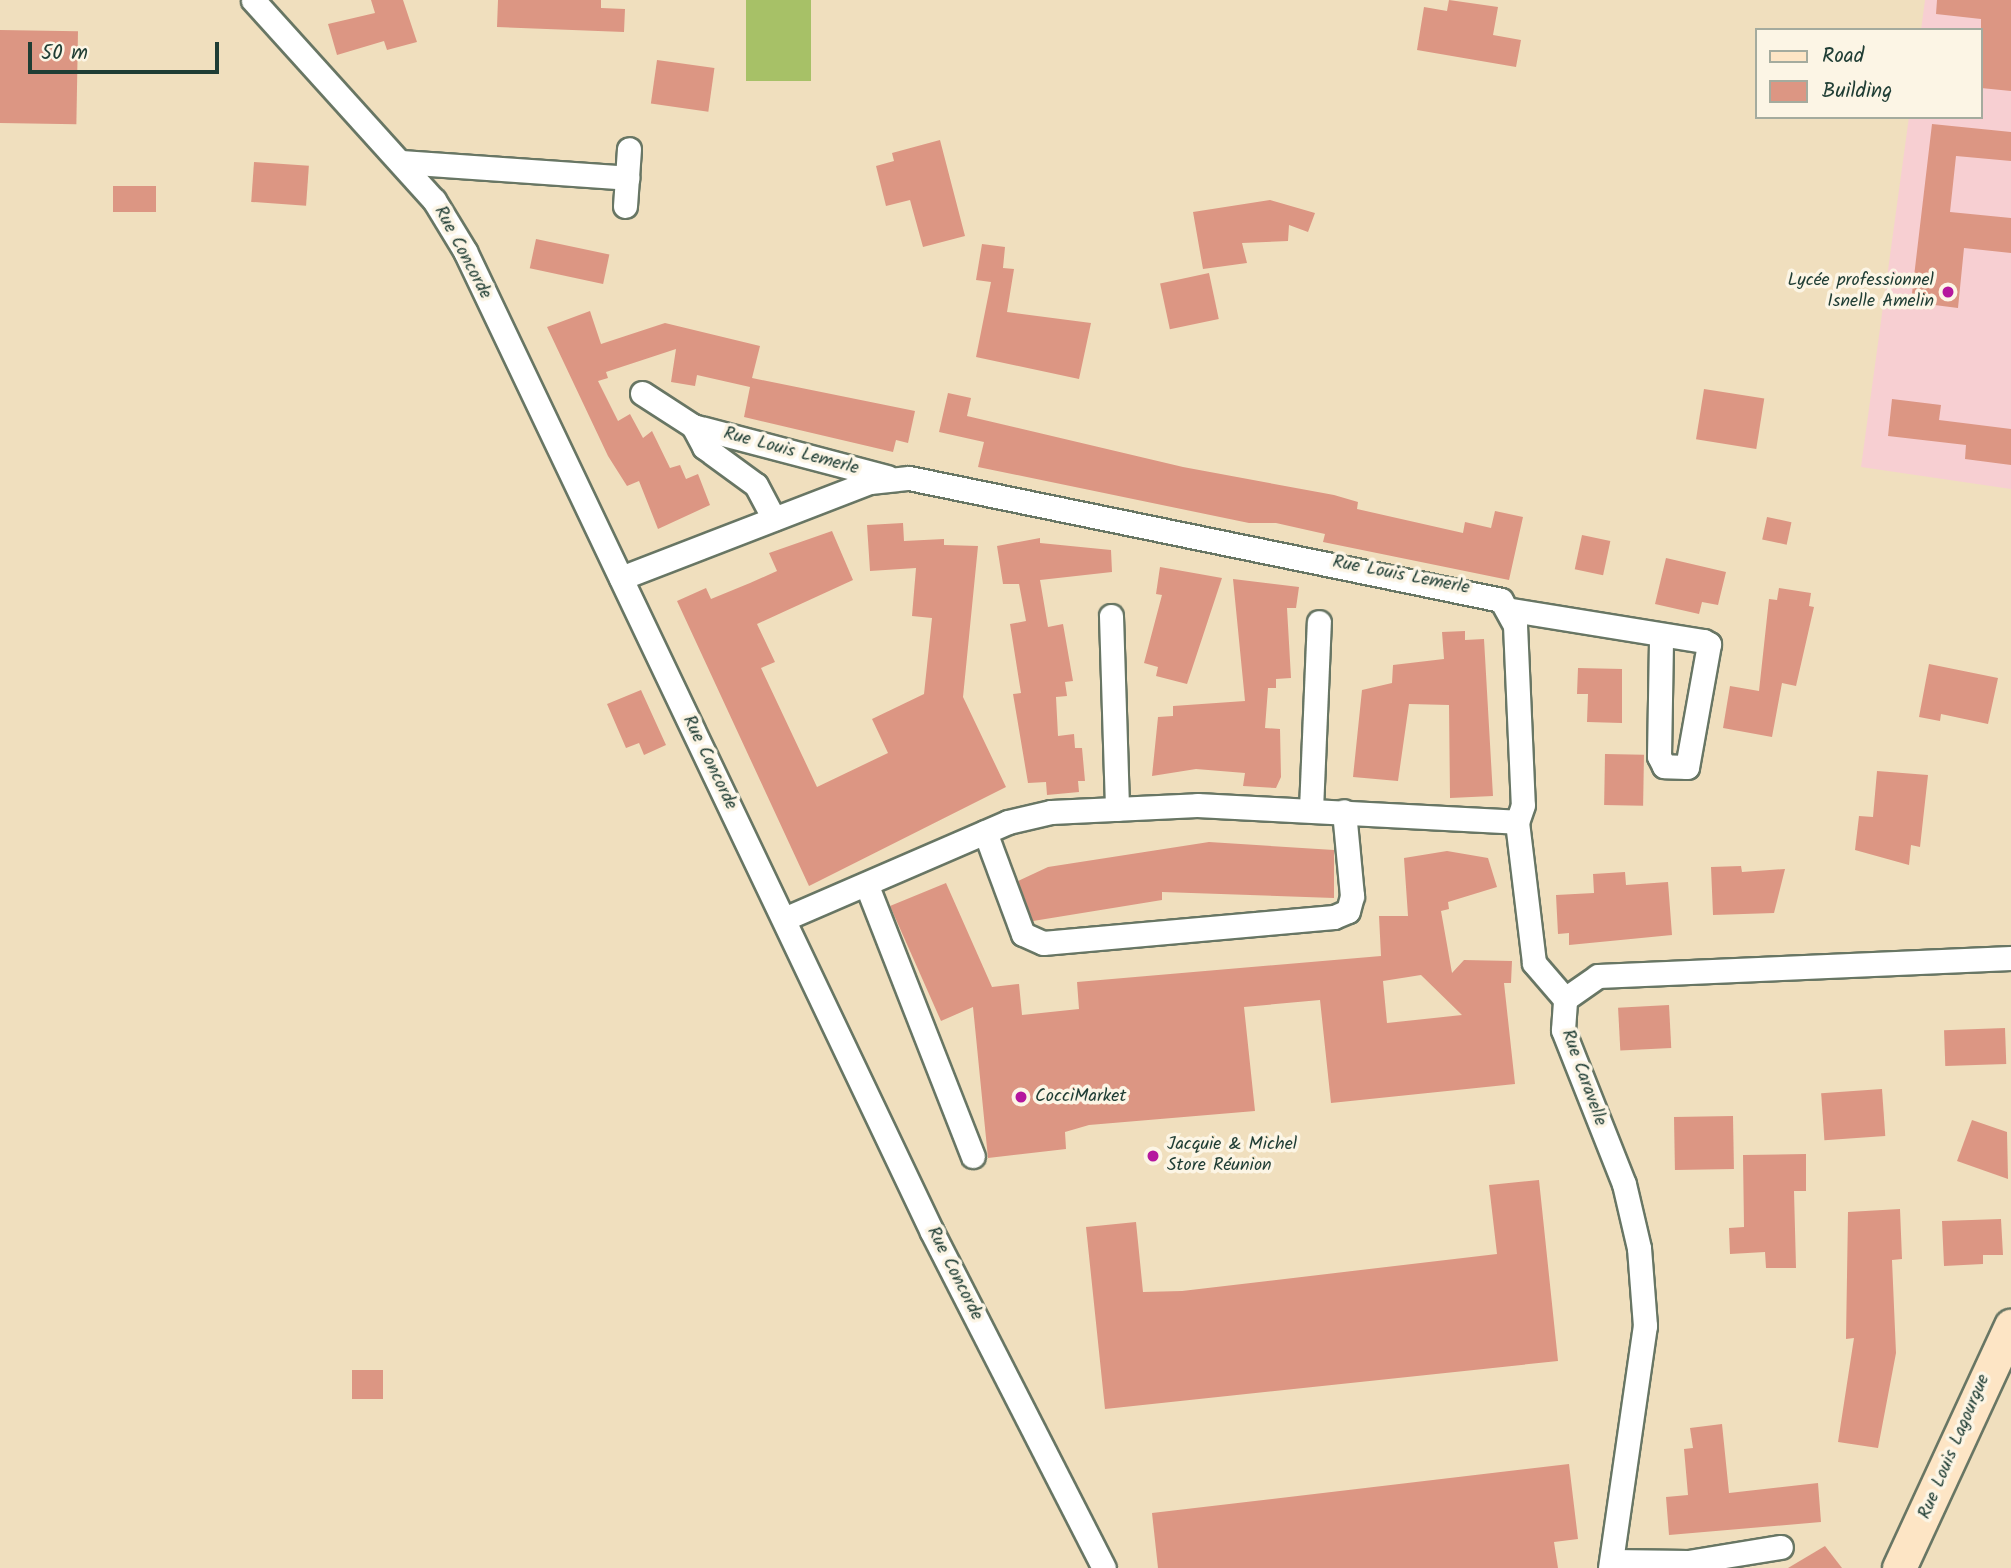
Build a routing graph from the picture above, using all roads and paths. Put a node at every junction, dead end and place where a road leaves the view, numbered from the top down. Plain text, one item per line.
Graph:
1 (253, 0) edge
2 (629, 149) dead end
3 (401, 162) junction
4 (627, 178) junction
5 (625, 206) dead end
6 (642, 393) dead end
7 (693, 426) junction
8 (890, 478) junction
9 (774, 519) junction
10 (621, 578) junction
11 (1512, 610) junction
12 (1111, 616) dead end
13 (1319, 622) dead end
14 (1661, 636) junction
15 (1117, 809) junction
16 (1311, 809) junction
17 (1345, 811) junction
18 (1517, 822) junction
19 (985, 832) junction
20 (867, 886) junction
21 (784, 919) junction
22 (2011, 958) edge
23 (1565, 999) junction
24 (973, 1156) dead end
25 (2011, 1326) edge
26 (1781, 1547) dead end
27 (1611, 1564) edge
28 (1104, 1568) edge
29 (1899, 1568) edge

1 - 3 street, Rue Concorde
2 - 4 street
3 - 4 street
3 - 10 street, Rue Concorde
4 - 5 street
6 - 7 street, Rue Louis Lemerle
7 - 8 street, Rue Louis Lemerle
7 - 9 street, Rue Louis Lemerle
8 - 9 street, Rue Louis Lemerle
8 - 11 street, Rue Louis Lemerle
9 - 10 street, Rue Louis Lemerle
10 - 21 street, Rue Concorde
11 - 14 street
11 - 18 street
12 - 15 street
13 - 16 street
14 - 14 street
15 - 16 street
15 - 19 street
16 - 17 street
17 - 18 street
17 - 19 street
18 - 23 street
19 - 20 street
20 - 21 street
20 - 24 street
21 - 28 street, Rue Concorde
22 - 23 street
23 - 27 street, Rue Caravelle
25 - 29 main road, Rue Louis Lagourgue
26 - 27 street, Rue Caravelle

